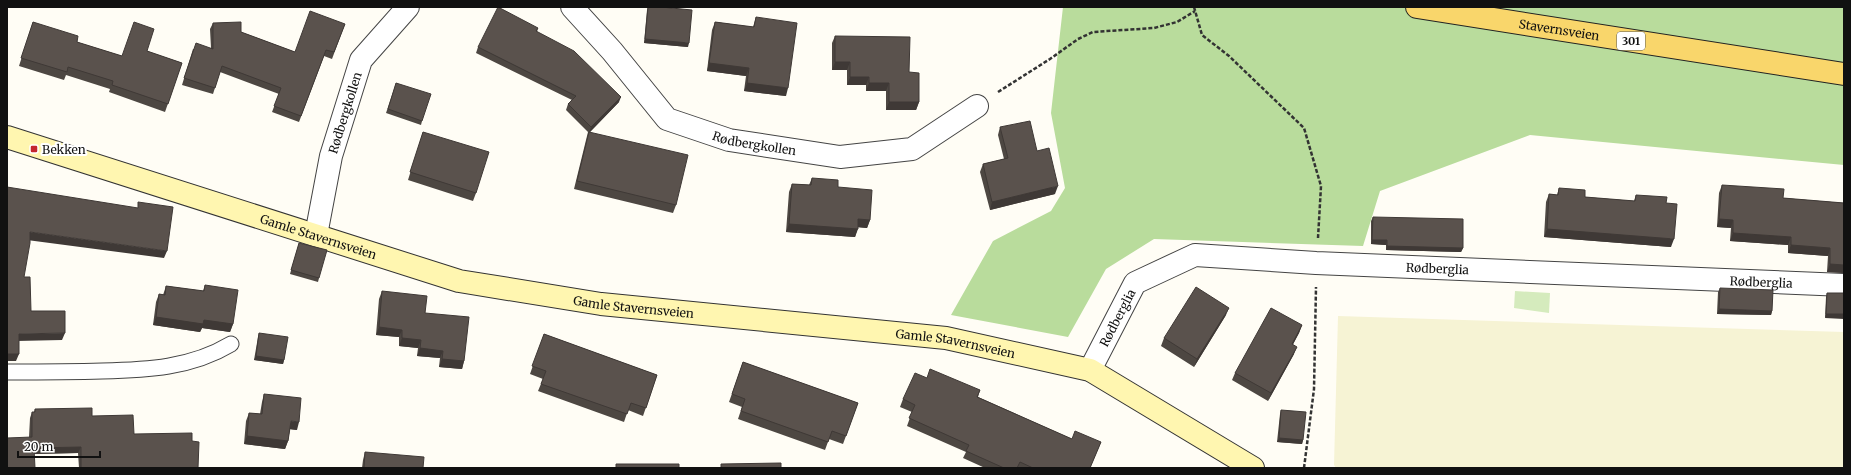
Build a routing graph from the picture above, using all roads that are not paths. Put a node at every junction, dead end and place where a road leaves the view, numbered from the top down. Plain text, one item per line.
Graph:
1 (408, 7) edge
2 (572, 7) edge
3 (1417, 7) edge
4 (1844, 74) edge
5 (977, 106) road end
6 (7, 137) edge
7 (316, 235) junction
8 (1844, 285) edge
9 (231, 344) dead end
10 (1090, 370) junction
11 (7, 372) edge
12 (1253, 468) edge

1 - 7 street, Rødbergkollen
2 - 5 street, Rødbergkollen
3 - 4 main road, Stavernsveien / 301
6 - 7 street, Gamle Stavernsveien
7 - 10 street, Gamle Stavernsveien
8 - 10 street, Rødberglia
9 - 11 lane
10 - 12 street, Gamle Stavernsveien

